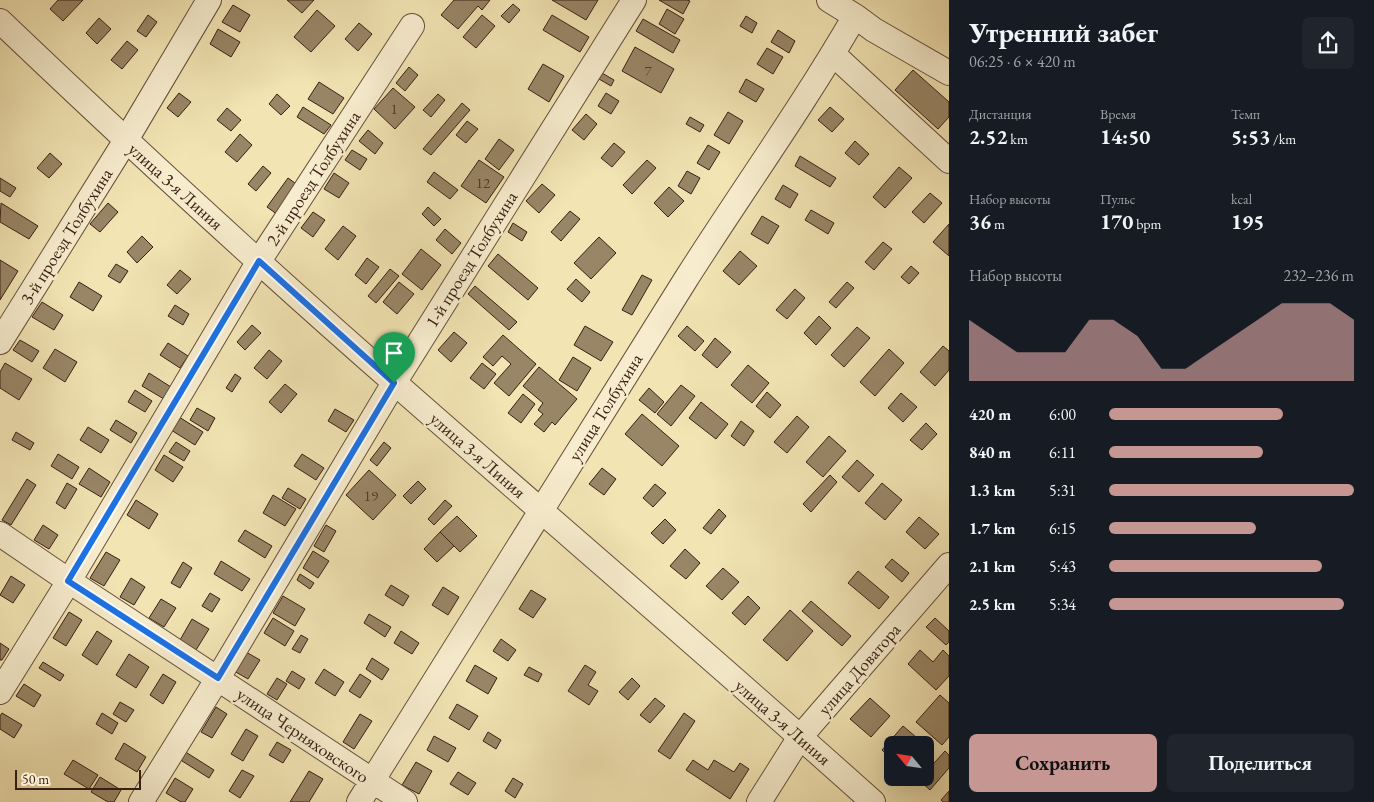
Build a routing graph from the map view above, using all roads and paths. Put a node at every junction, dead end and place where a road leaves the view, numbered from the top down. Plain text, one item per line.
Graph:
1 (209, 0) edge
2 (634, 0) edge
3 (829, 0) edge
4 (855, 16) junction
5 (0, 21) edge
6 (412, 26) dead end
7 (833, 54) junction
8 (949, 73) edge
9 (126, 140) junction
10 (949, 161) edge
11 (259, 261) junction
12 (0, 342) edge
13 (394, 383) junction
14 (541, 509) junction
15 (0, 534) edge
16 (949, 565) edge
17 (68, 581) junction
18 (218, 678) junction
19 (0, 692) edge
20 (800, 737) junction
21 (372, 781) junction
22 (141, 802) edge
23 (360, 802) edge
24 (405, 802) edge
25 (759, 802) edge
26 (873, 802) edge

1 - 9 street, 3-й проезд Толбухина
2 - 13 street, 1-й проезд Толбухина
3 - 4 street
4 - 7 street, улица Толбухина
4 - 8 street
5 - 9 street, улица 3-я Линия
6 - 11 street, 2-й проезд Толбухина
7 - 10 street
7 - 14 street, улица Толбухина
9 - 11 street, улица 3-я Линия
9 - 12 street, 3-й проезд Толбухина
11 - 13 street, улица 3-я Линия
11 - 17 street, 2-й проезд Толбухина
13 - 14 street, улица 3-я Линия
13 - 18 street, 1-й проезд Толбухина
14 - 20 street, улица 3-я Линия
14 - 21 street, улица Толбухина
15 - 17 street, улица Черняховского
16 - 20 street, улица Доватора
17 - 18 street, улица Черняховского
17 - 19 street, 2-й проезд Толбухина
18 - 21 street, улица Черняховского
18 - 22 street, 1-й проезд Толбухина
20 - 25 street, улица Доватора
20 - 26 street, улица 3-я Линия
21 - 23 street, улица Толбухина
21 - 24 street, улица Черняховского

